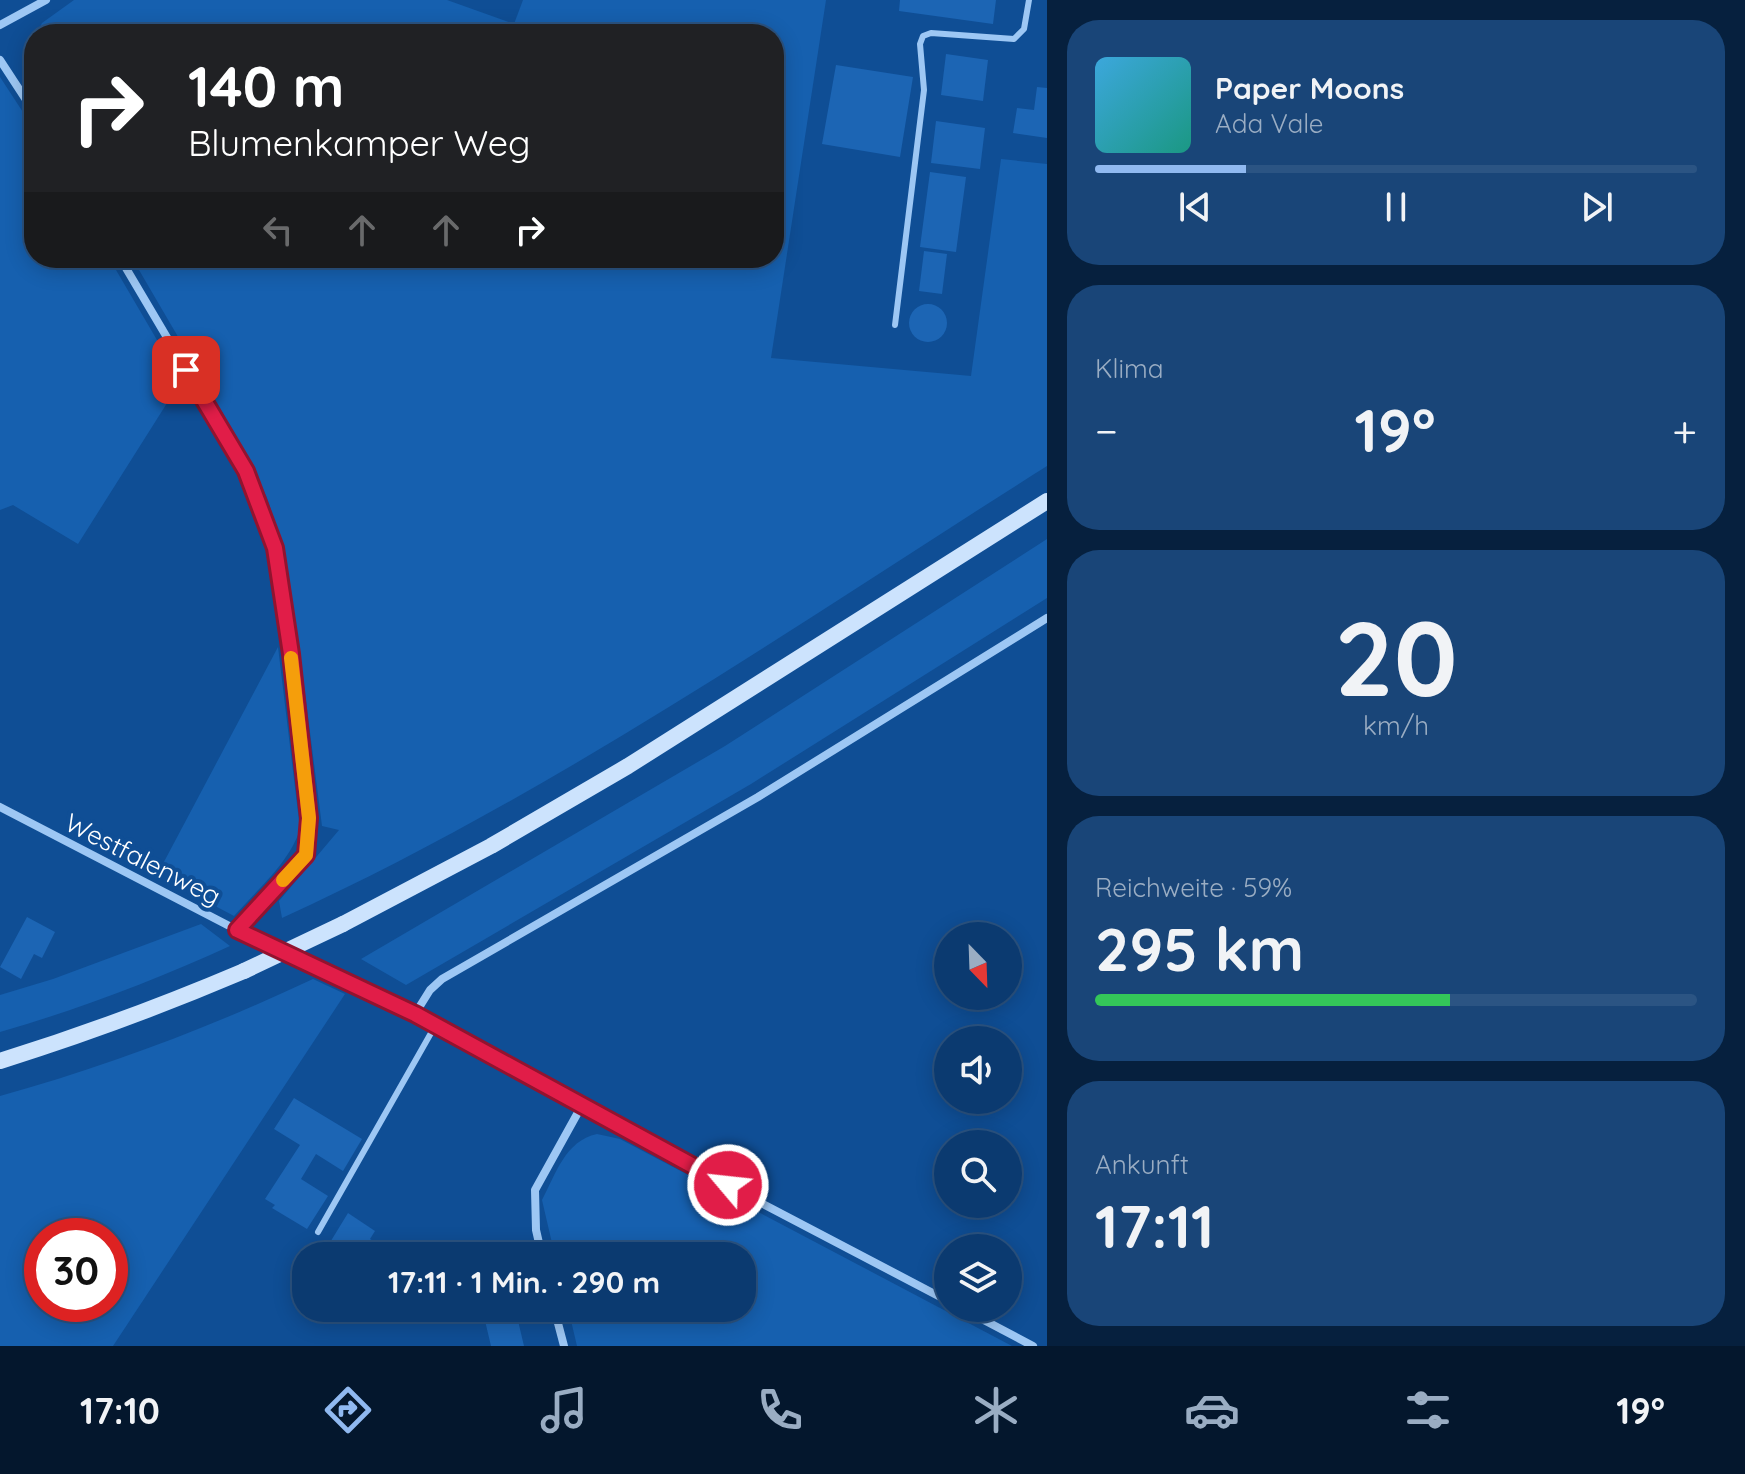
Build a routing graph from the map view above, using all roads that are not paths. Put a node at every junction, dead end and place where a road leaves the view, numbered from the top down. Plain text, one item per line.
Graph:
1 (46, 0) edge
2 (1029, 0) edge
3 (0, 25) edge
4 (0, 60) edge
5 (24, 97) edge
6 (126, 268) edge
7 (895, 325) dead end
8 (1047, 501) edge
9 (1047, 618) edge
10 (0, 807) edge
11 (237, 930) junction
12 (415, 1014) junction
13 (435, 1026) junction
14 (0, 1061) edge
15 (581, 1107) junction
16 (318, 1232) dead end
17 (539, 1242) edge
18 (934, 1294) edge
19 (558, 1322) edge
20 (988, 1322) edge
21 (564, 1346) edge
22 (1033, 1346) edge

1 - 3 street
2 - 7 lane
4 - 5 street
6 - 11 street
8 - 14 main road, bridge
9 - 12 street
10 - 11 street, Westfalenweg
11 - 12 street, Westfalenweg
12 - 13 street, Westfalenweg
13 - 15 street, Westfalenweg
13 - 16 lane
15 - 17 street
15 - 18 street, Westfalenweg
19 - 21 street
20 - 22 street

